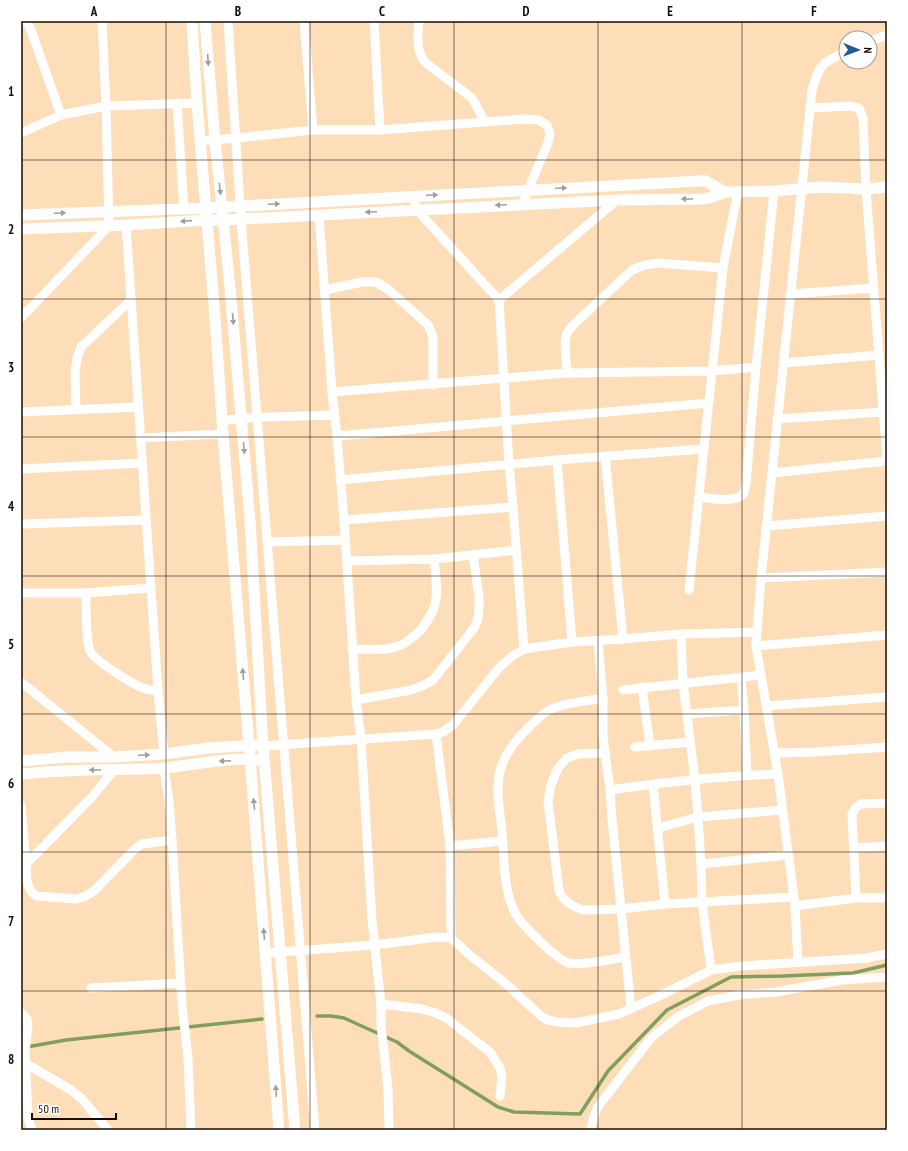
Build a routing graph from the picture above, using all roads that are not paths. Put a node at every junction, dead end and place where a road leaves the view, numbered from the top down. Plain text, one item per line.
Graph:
1 (26, 21) edge
2 (36, 21) edge
3 (102, 21) edge
4 (192, 21) edge
5 (205, 21) edge
6 (228, 21) edge
7 (304, 21) edge
8 (374, 21) edge
9 (419, 21) edge
10 (31, 30) junction
11 (838, 56) edge
12 (177, 103) junction
13 (197, 103) junction
14 (106, 106) junction
15 (810, 108) junction
16 (61, 115) junction
17 (485, 122) junction
18 (313, 130) junction
19 (380, 130) junction
20 (21, 133) edge
21 (236, 138) junction
22 (215, 140) junction
23 (200, 141) junction
24 (887, 187) edge
25 (801, 188) junction
26 (866, 189) junction
27 (528, 190) junction
28 (738, 191) junction
29 (774, 191) junction
30 (725, 192) junction
31 (413, 196) junction
32 (617, 200) junction
33 (523, 204) junction
34 (240, 206) junction
35 (222, 207) junction
36 (206, 208) junction
37 (184, 209) junction
38 (417, 210) junction
39 (108, 212) junction
40 (319, 214) junction
41 (21, 215) edge
42 (241, 218) junction
43 (207, 220) junction
44 (224, 220) junction
45 (126, 225) junction
46 (109, 226) junction
47 (21, 229) edge
48 (723, 268) junction
49 (874, 288) junction
50 (325, 290) junction
51 (790, 294) junction
52 (131, 300) junction
53 (499, 300) junction
54 (21, 318) edge
55 (879, 355) junction
56 (783, 363) junction
57 (756, 367) junction
58 (712, 371) junction
59 (567, 373) junction
60 (504, 379) junction
61 (433, 385) junction
62 (332, 392) junction
63 (709, 403) junction
64 (138, 407) junction
65 (76, 410) junction
66 (21, 412) edge
67 (883, 412) junction
68 (334, 415) junction
69 (242, 418) junction
70 (257, 418) junction
71 (778, 418) junction
72 (222, 421) junction
73 (507, 422) junction
74 (223, 434) junction
75 (338, 436) junction
76 (140, 438) junction
77 (703, 449) junction
78 (605, 456) junction
79 (557, 460) junction
80 (887, 460) edge
81 (142, 463) junction
82 (509, 464) junction
83 (21, 468) edge
84 (772, 473) junction
85 (340, 480) junction
86 (699, 497) junction
87 (513, 507) junction
88 (887, 516) edge
89 (146, 520) junction
90 (344, 520) junction
91 (21, 524) edge
92 (766, 526) junction
93 (346, 540) junction
94 (267, 542) junction
95 (516, 550) junction
96 (473, 555) junction
97 (434, 559) junction
98 (347, 562) junction
99 (887, 572) edge
100 (761, 578) junction
101 (151, 588) junction
102 (689, 590) dead end
103 (86, 592) junction
104 (21, 593) edge
105 (756, 632) junction
106 (681, 634) junction
107 (887, 635) edge
108 (623, 639) junction
109 (598, 641) junction
110 (572, 642) junction
111 (756, 646) junction
112 (352, 649) junction
113 (524, 649) junction
114 (761, 675) junction
115 (741, 677) junction
116 (21, 682) edge
117 (683, 683) junction
118 (642, 687) junction
119 (623, 690) dead end
120 (158, 691) junction
121 (887, 697) edge
122 (602, 698) junction
123 (356, 700) junction
124 (766, 706) junction
125 (744, 710) junction
126 (687, 714) junction
127 (436, 734) junction
128 (361, 739) junction
129 (690, 742) junction
130 (283, 744) junction
131 (249, 745) junction
132 (263, 746) junction
133 (650, 746) junction
134 (635, 747) dead end
135 (887, 747) edge
136 (605, 752) junction
137 (774, 753) junction
138 (164, 754) junction
139 (114, 757) junction
140 (250, 759) junction
141 (264, 760) junction
142 (21, 761) edge
143 (164, 768) junction
144 (114, 770) junction
145 (21, 774) edge
146 (778, 774) junction
147 (748, 775) junction
148 (695, 780) junction
149 (653, 784) junction
150 (610, 790) junction
151 (887, 803) edge
152 (21, 805) edge
153 (782, 810) junction
154 (698, 817) junction
155 (658, 828) junction
156 (22, 837) edge
157 (172, 840) junction
158 (502, 841) junction
159 (450, 846) junction
160 (887, 846) edge
161 (854, 848) junction
162 (788, 855) junction
163 (26, 864) junction
164 (701, 864) junction
165 (856, 898) junction
166 (887, 898) edge
167 (702, 902) junction
168 (794, 902) junction
169 (665, 904) junction
170 (621, 909) junction
171 (451, 938) junction
172 (374, 945) junction
173 (300, 951) junction
174 (279, 952) junction
175 (266, 953) junction
176 (887, 954) edge
177 (626, 957) junction
178 (798, 962) junction
179 (711, 970) junction
180 (887, 977) edge
181 (180, 983) junction
182 (91, 988) dead end
183 (381, 1004) junction
184 (631, 1009) junction
185 (24, 1016) edge
186 (25, 1063) junction
187 (500, 1096) dead end
188 (24, 1121) edge
189 (32, 1130) edge
190 (108, 1130) edge
191 (191, 1130) edge
192 (279, 1130) edge
193 (295, 1130) edge
194 (314, 1130) edge
195 (389, 1130) edge
196 (590, 1130) edge

1 - 10 street
2 - 10 street
3 - 14 street
4 - 13 street
5 -> 22 street
6 - 21 street
7 - 18 street
8 - 19 street
9 - 17 street
10 - 16 street
11 - 15 street
12 - 13 street
12 - 14 street
12 - 37 street
13 - 23 street
14 - 16 street
14 - 39 street
15 - 25 street
15 - 26 street
16 - 20 street
17 - 19 street
17 - 27 street
18 - 19 street
18 - 21 street
21 - 22 street
21 - 34 street
22 - 23 street
22 -> 35 street
23 - 36 street
24 - 26 street
25 - 26 street
25 - 29 street
25 - 51 street
26 - 49 street
27 -> 30 street
31 -> 27 street
27 - 33 street
28 - 29 street
28 - 30 street
28 - 48 street
29 - 57 street
30 -> 32 street
34 -> 31 street
31 - 38 street
32 - 33 street
32 - 53 street
33 -> 38 street
34 - 35 street
34 - 42 street
35 - 36 street
35 - 44 street
36 - 37 street
36 - 43 street
37 - 39 street
38 -> 40 street
38 - 53 street
41 -> 39 street
39 - 46 street
40 - 42 street
40 - 50 street
42 - 44 street
42 - 70 street
43 - 44 street
43 -> 45 street
43 - 72 street
44 -> 69 street
45 - 46 street
45 - 52 street
46 - 47 street
46 - 54 street
48 - 58 street
48 - 59 street
49 - 51 street
49 - 55 street
50 - 61 street
50 - 62 street
51 - 56 street
52 - 64 street
52 - 65 street
53 - 60 street
55 - 56 street
55 - 67 street
56 - 71 street
57 - 58 street
57 - 86 street
58 - 59 street
58 - 63 street
59 - 60 street
60 - 61 street
60 - 73 street
61 - 62 street
62 - 68 street
63 - 73 street
63 - 77 street
64 - 65 street
64 - 76 street
65 - 66 street
67 - 71 street
67 - 80 street
68 - 70 street
68 - 75 street
69 - 70 street
69 - 72 street
69 -> 132 street
70 - 94 street
71 - 84 street
72 - 74 street
73 - 75 street
73 - 82 street
74 - 76 street
131 -> 74 street
75 - 85 street
76 - 81 street
77 - 78 street
77 - 86 street
78 - 79 street
78 - 108 street
79 - 82 street
79 - 110 street
80 - 84 street
81 - 83 street
81 - 89 street
82 - 85 street
82 - 87 street
84 - 92 street
85 - 90 street
86 - 102 street
87 - 90 street
87 - 95 street
88 - 92 street
89 - 91 street
89 - 101 street
90 - 93 street
92 - 100 street
93 - 94 street
93 - 98 street
94 - 130 street
95 - 96 street
95 - 113 street
96 - 97 street
96 - 123 street
97 - 98 street
97 - 112 street
98 - 112 street
99 - 100 street
100 - 105 street
101 - 103 street
101 - 120 street
103 - 104 street
103 - 120 street
105 - 106 street
105 - 111 street
106 - 108 street
106 - 117 street
107 - 111 street
108 - 109 street
109 - 110 street
109 - 122 street
110 - 113 street
111 - 114 street
112 - 123 street
113 - 127 street
114 - 115 street
114 - 124 street
115 - 117 street
115 - 125 street
116 - 139 street
117 - 118 street
117 - 126 street
118 - 119 street
118 - 133 street
120 - 138 street
121 - 124 street
122 - 136 street
122 - 158 street
123 - 128 street
124 - 137 street
125 - 126 street
125 - 147 street
126 - 129 street
127 - 128 street
127 - 159 street
128 - 130 street
128 - 172 street
129 - 133 street
129 - 148 street
130 - 132 street
130 - 173 street
131 - 132 street
131 - 138 street
131 - 140 street
132 - 141 street
133 - 134 street
135 - 137 street
136 - 150 street
136 - 170 street
137 - 146 street
139 -> 138 street
139 - 142 street
140 - 141 street
140 -> 143 street
175 -> 140 street
141 - 174 street
143 - 144 street
143 - 157 street
144 -> 145 street
144 - 163 street
146 - 147 street
146 - 153 street
147 - 148 street
148 - 149 street
148 - 154 street
149 - 150 street
149 - 155 street
150 - 170 street
151 - 161 street
152 - 156 street
153 - 154 street
153 - 162 street
154 - 155 street
154 - 164 street
155 - 169 street
156 - 163 street
157 - 163 street
157 - 181 street
158 - 159 street
158 - 177 street
159 - 171 street
160 - 161 street
161 - 165 street
162 - 164 street
162 - 168 street
164 - 167 street
165 - 166 street
165 - 168 street
167 - 168 street
167 - 169 street
167 - 179 street
168 - 178 street
169 - 170 street
170 - 177 street
171 - 172 street
171 - 184 street
172 - 173 street
172 - 183 street
173 - 174 street
173 - 194 street
174 - 175 street
174 - 193 street
192 -> 175 street
176 - 178 street
177 - 184 street
178 - 179 street
179 - 184 street
180 - 196 street
181 - 182 street
181 - 191 street
183 - 187 street
183 - 195 street
185 - 186 street
186 - 188 street
186 - 190 street
188 - 189 street

